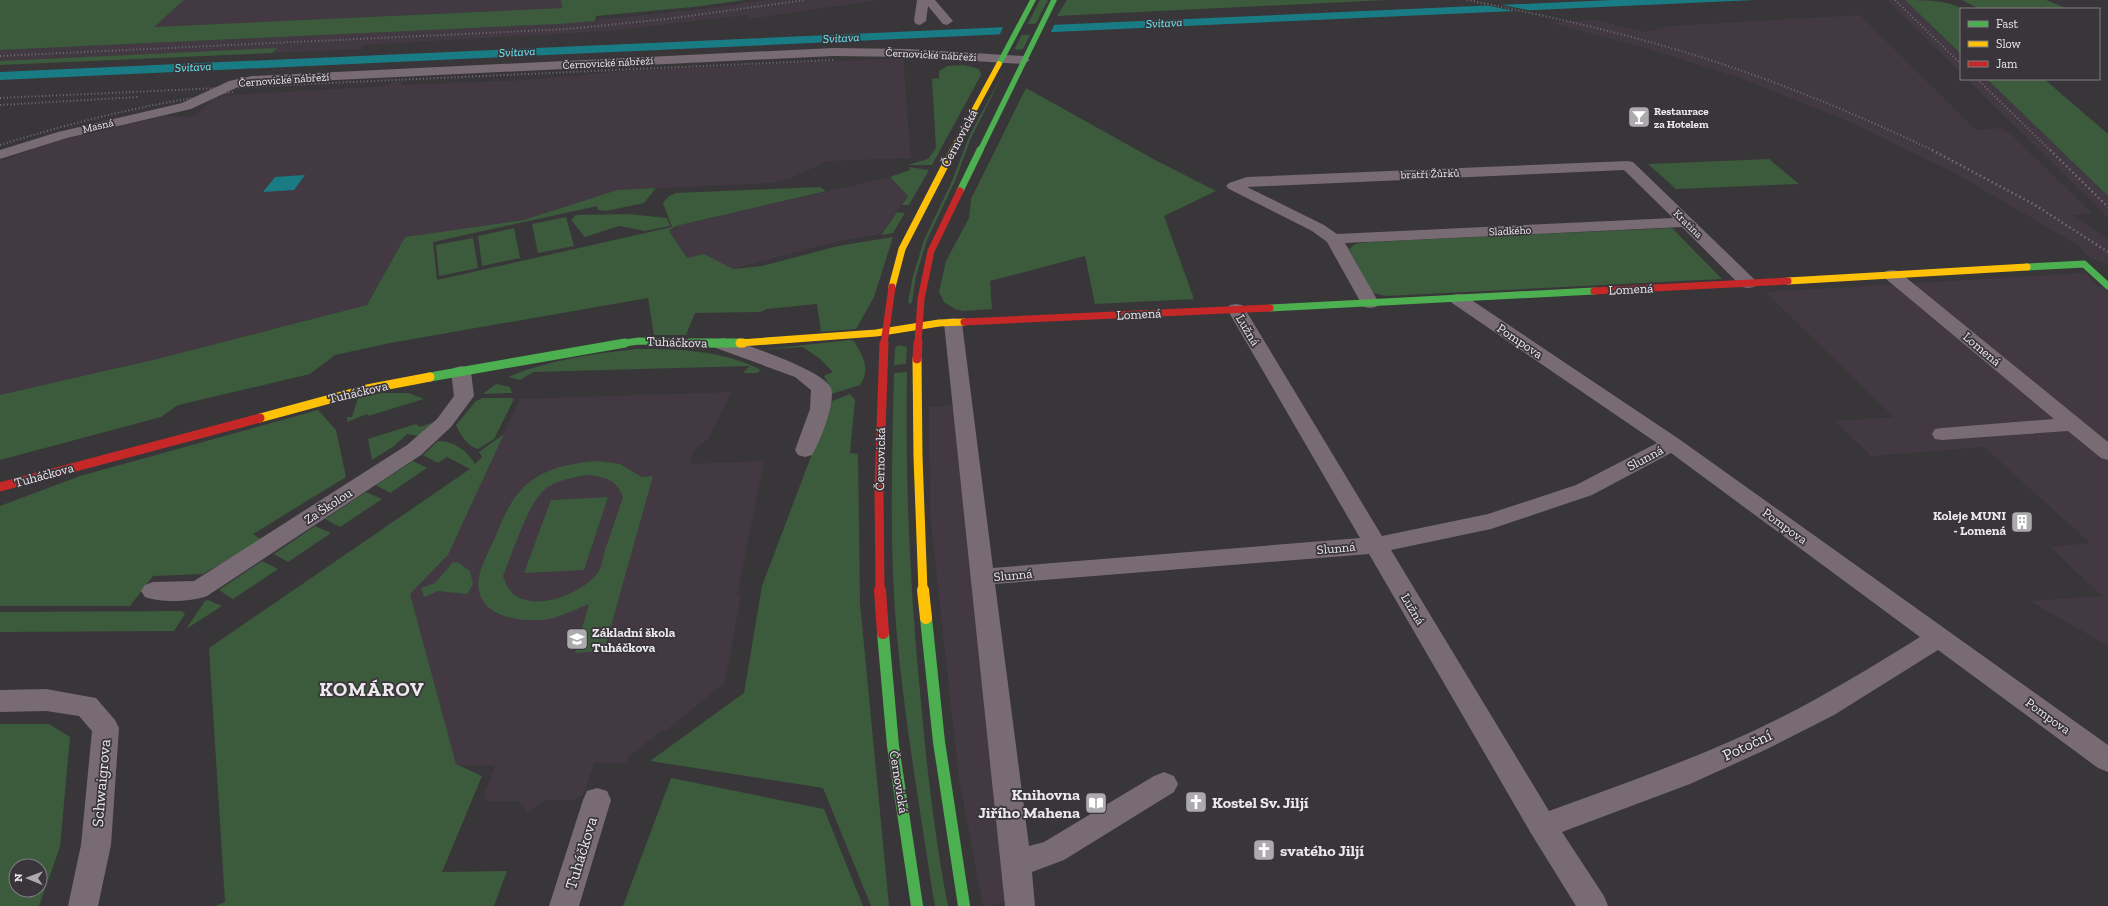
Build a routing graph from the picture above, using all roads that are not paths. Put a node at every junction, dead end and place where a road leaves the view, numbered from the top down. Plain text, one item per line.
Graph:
1 (923, 0) edge
2 (930, 0) edge
3 (1033, 0) edge
4 (1054, 0) edge
5 (920, 20) dead end
6 (947, 21) dead end
7 (1001, 59) junction
8 (1024, 60) junction
9 (197, 103) joint
10 (0, 155) edge
11 (1628, 165) joint
12 (1686, 222) junction
13 (1334, 239) junction
14 (1892, 275) junction
15 (1748, 283) junction
16 (2108, 286) edge
17 (1458, 299) junction
18 (1370, 303) junction
19 (1236, 310) junction
20 (953, 322) junction
21 (919, 326) junction
22 (909, 328) joint
23 (885, 332) junction
24 (723, 344) junction
25 (461, 372) junction
26 (2073, 424) junction
27 (1942, 434) dead end
28 (1672, 444) junction
29 (804, 450) dead end
30 (2108, 453) edge
31 (0, 487) edge
32 (1376, 545) junction
33 (982, 578) junction
34 (153, 591) dead end
35 (1939, 638) junction
36 (0, 701) edge
37 (2108, 760) edge
38 (1164, 784) dead end
39 (597, 800) dead end
40 (1542, 826) junction
41 (1016, 862) junction
42 (84, 906) edge
43 (564, 906) edge
44 (918, 906) edge
45 (964, 906) edge
46 (1020, 906) edge
47 (1593, 906) edge

1 - 5 street
2 - 6 street
3 - 7 main road, Černovická
4 - 8 main road, Černovická
7 - 8 street, Černovické nábřeží
7 - 9 street, Černovické nábřeží
7 - 23 main road, Černovická
8 - 21 main road, Černovická
9 - 10 street, Masná
11 - 12 street, Kratina
11 - 13 street, bratří Žůrků
12 - 13 street, Sladkého
12 - 15 street, Kratina
13 - 18 street
14 - 15 main road, Lomená
14 - 16 main road, Lomená
14 - 26 street, Lomená
15 - 17 main road, Lomená
17 - 18 main road, Lomená
17 - 28 street, Pompova
18 - 19 main road, Lomená
19 - 20 main road, Lomená
19 - 32 street, Lužná
20 - 21 main road, Lomená
20 - 33 street
21 - 22 main road, Lomená
21 - 45 main road, Černovická
22 - 23 main road, Tuháčkova
23 - 24 main road, Tuháčkova
23 - 44 main road, Černovická
24 - 25 main road, Tuháčkova
24 - 29 street, Tuháčkova
25 - 31 main road, Tuháčkova
25 - 34 street, Za Školou
26 - 27 street
26 - 30 street, Lomená
28 - 32 street, Slunná
28 - 35 street, Pompova
32 - 33 street, Slunná
32 - 40 street, Lužná
33 - 41 street
35 - 37 street, Pompova
35 - 40 street, Potoční
36 - 42 street, Schwaigrova
38 - 41 street
39 - 43 street, Tuháčkova
40 - 47 street, Lužná
41 - 46 street

